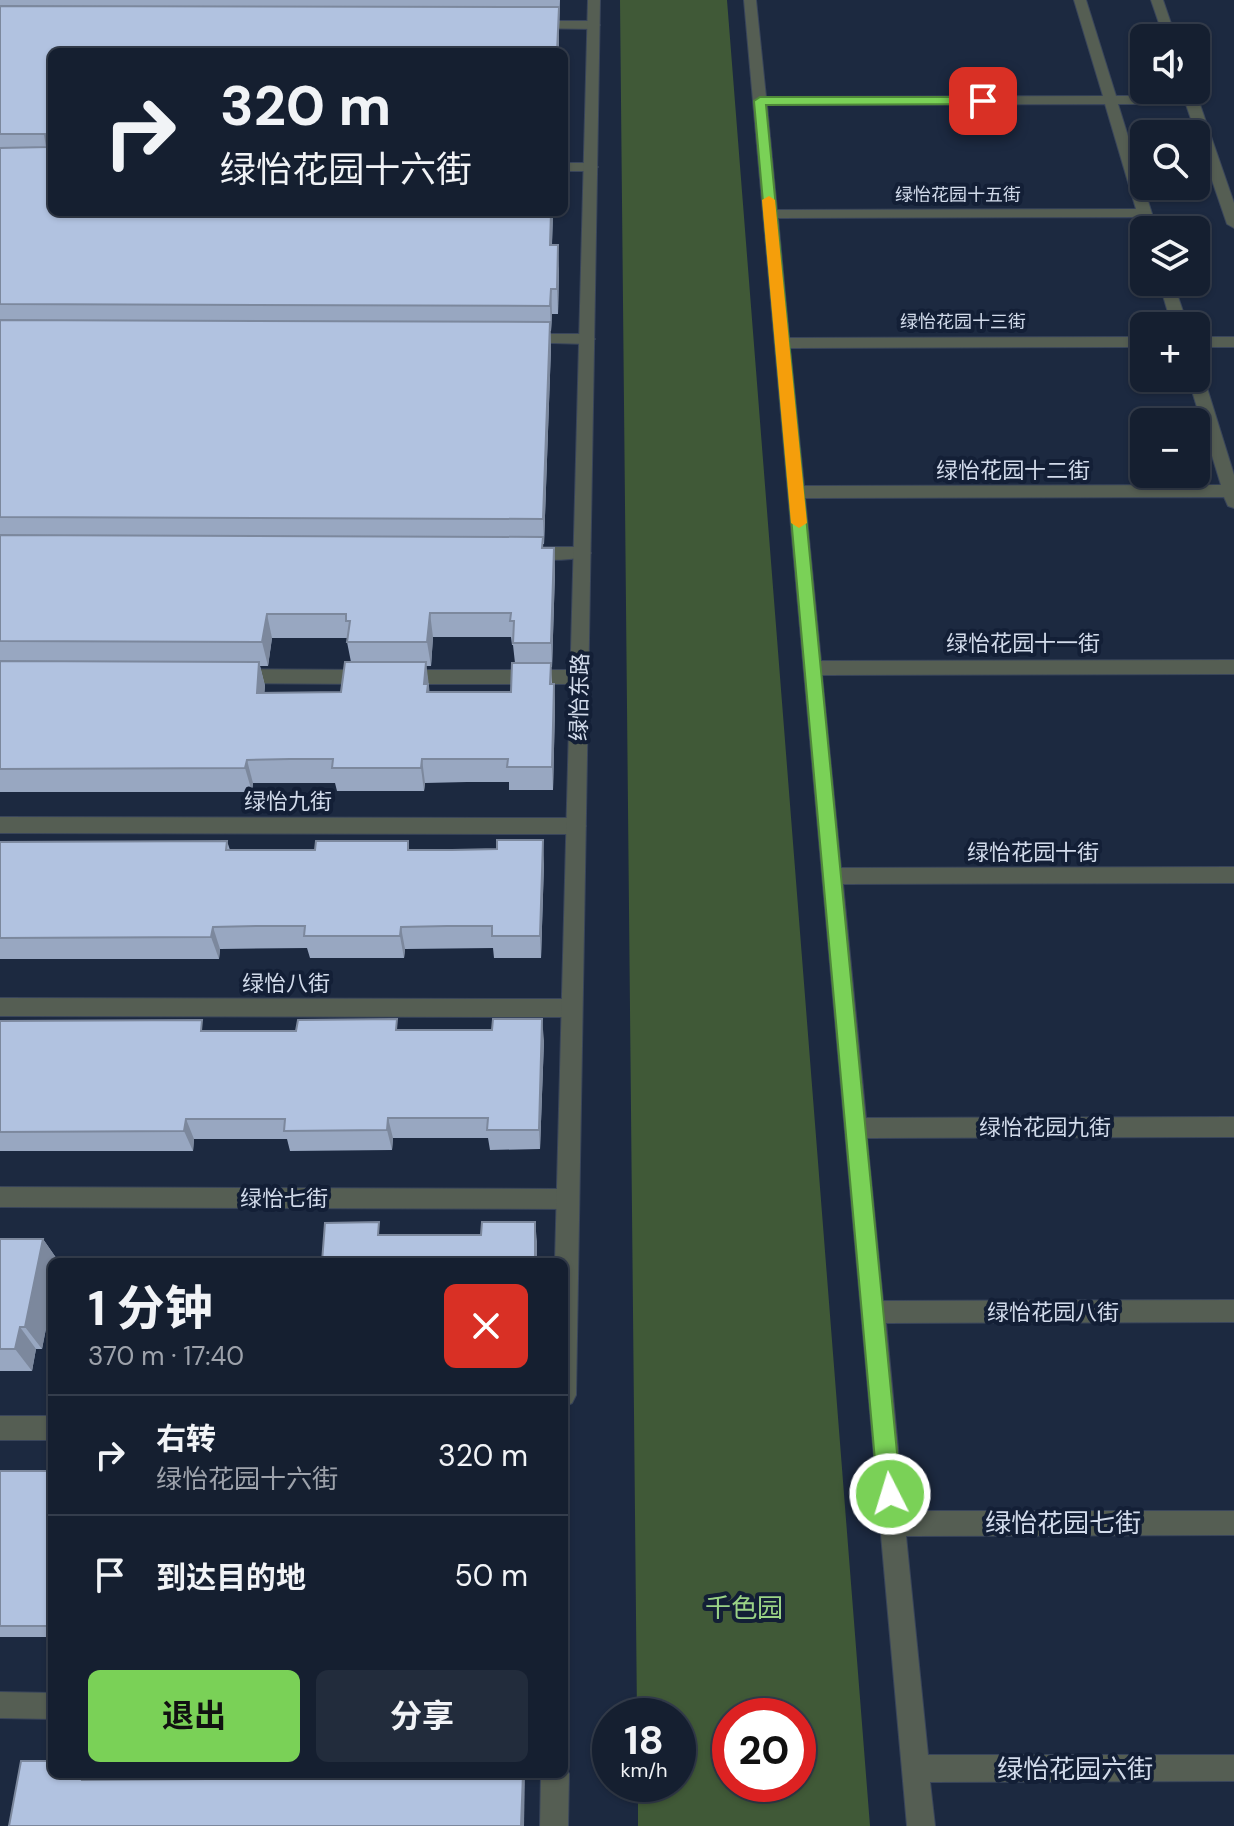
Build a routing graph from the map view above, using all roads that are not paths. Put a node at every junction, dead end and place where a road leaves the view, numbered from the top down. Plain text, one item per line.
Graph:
1 (594, 0) edge
2 (750, 0) edge
3 (1080, 0) edge
4 (1157, 0) edge
5 (1165, 24) edge
6 (516, 25) edge
7 (594, 25) junction
8 (1130, 100) edge
9 (760, 101) junction
10 (1111, 101) junction
11 (1193, 104) edge
12 (568, 167) edge
13 (591, 167) junction
14 (1145, 213) junction
15 (770, 214) junction
16 (1146, 216) edge
17 (1234, 224) edge
18 (508, 339) edge
19 (587, 339) junction
20 (1130, 342) edge
21 (1210, 342) edge
22 (1234, 342) edge
23 (782, 343) junction
24 (1200, 392) edge
25 (796, 492) junction
26 (1232, 496) edge
27 (504, 553) edge
28 (582, 553) junction
29 (1234, 667) edge
30 (813, 668) junction
31 (219, 676) edge
32 (579, 677) junction
33 (0, 825) edge
34 (576, 826) junction
35 (1234, 875) edge
36 (832, 876) junction
37 (0, 1007) edge
38 (572, 1008) junction
39 (1234, 1127) edge
40 (856, 1128) junction
41 (0, 1197) edge
42 (568, 1199) junction
43 (567, 1258) edge
44 (1234, 1311) edge
45 (873, 1312) junction
46 (0, 1428) edge
47 (48, 1428) edge
48 (1234, 1523) edge
49 (892, 1524) junction
50 (0, 1705) edge
51 (48, 1706) edge
52 (1234, 1768) edge
53 (915, 1769) junction
54 (555, 1778) edge
55 (554, 1826) edge
56 (921, 1826) edge

1 - 7 street, 绿怡东路
2 - 9 street
3 - 10 street
4 - 5 street
6 - 7 street
7 - 13 street, 绿怡东路
8 - 10 street
9 - 10 street
9 - 15 street
10 - 14 street
11 - 17 street
12 - 13 street
13 - 19 street, 绿怡东路
14 - 15 street, 绿怡花园十五街
14 - 16 street
15 - 23 street
18 - 19 street
19 - 28 street, 绿怡东路
20 - 23 street, 绿怡花园十三街
21 - 22 street
23 - 25 street
24 - 26 street
25 - 26 street, 绿怡花园十二街
25 - 30 street
27 - 28 street
28 - 32 street, 绿怡东路
29 - 30 street, 绿怡花园十一街
30 - 36 street
31 - 32 street
32 - 34 street, 绿怡东路
33 - 34 street, 绿怡九街
34 - 38 street, 绿怡东路
35 - 36 street, 绿怡花园十街
36 - 40 street
37 - 38 street, 绿怡八街
38 - 42 street, 绿怡东路
39 - 40 street, 绿怡花园九街
40 - 45 street
41 - 42 street, 绿怡七街
42 - 43 street, 绿怡东路
44 - 45 street, 绿怡花园八街
45 - 49 street
46 - 47 street
48 - 49 street, 绿怡花园七街
49 - 53 street
50 - 51 street
52 - 53 street, 绿怡花园六街
53 - 56 street
54 - 55 street

